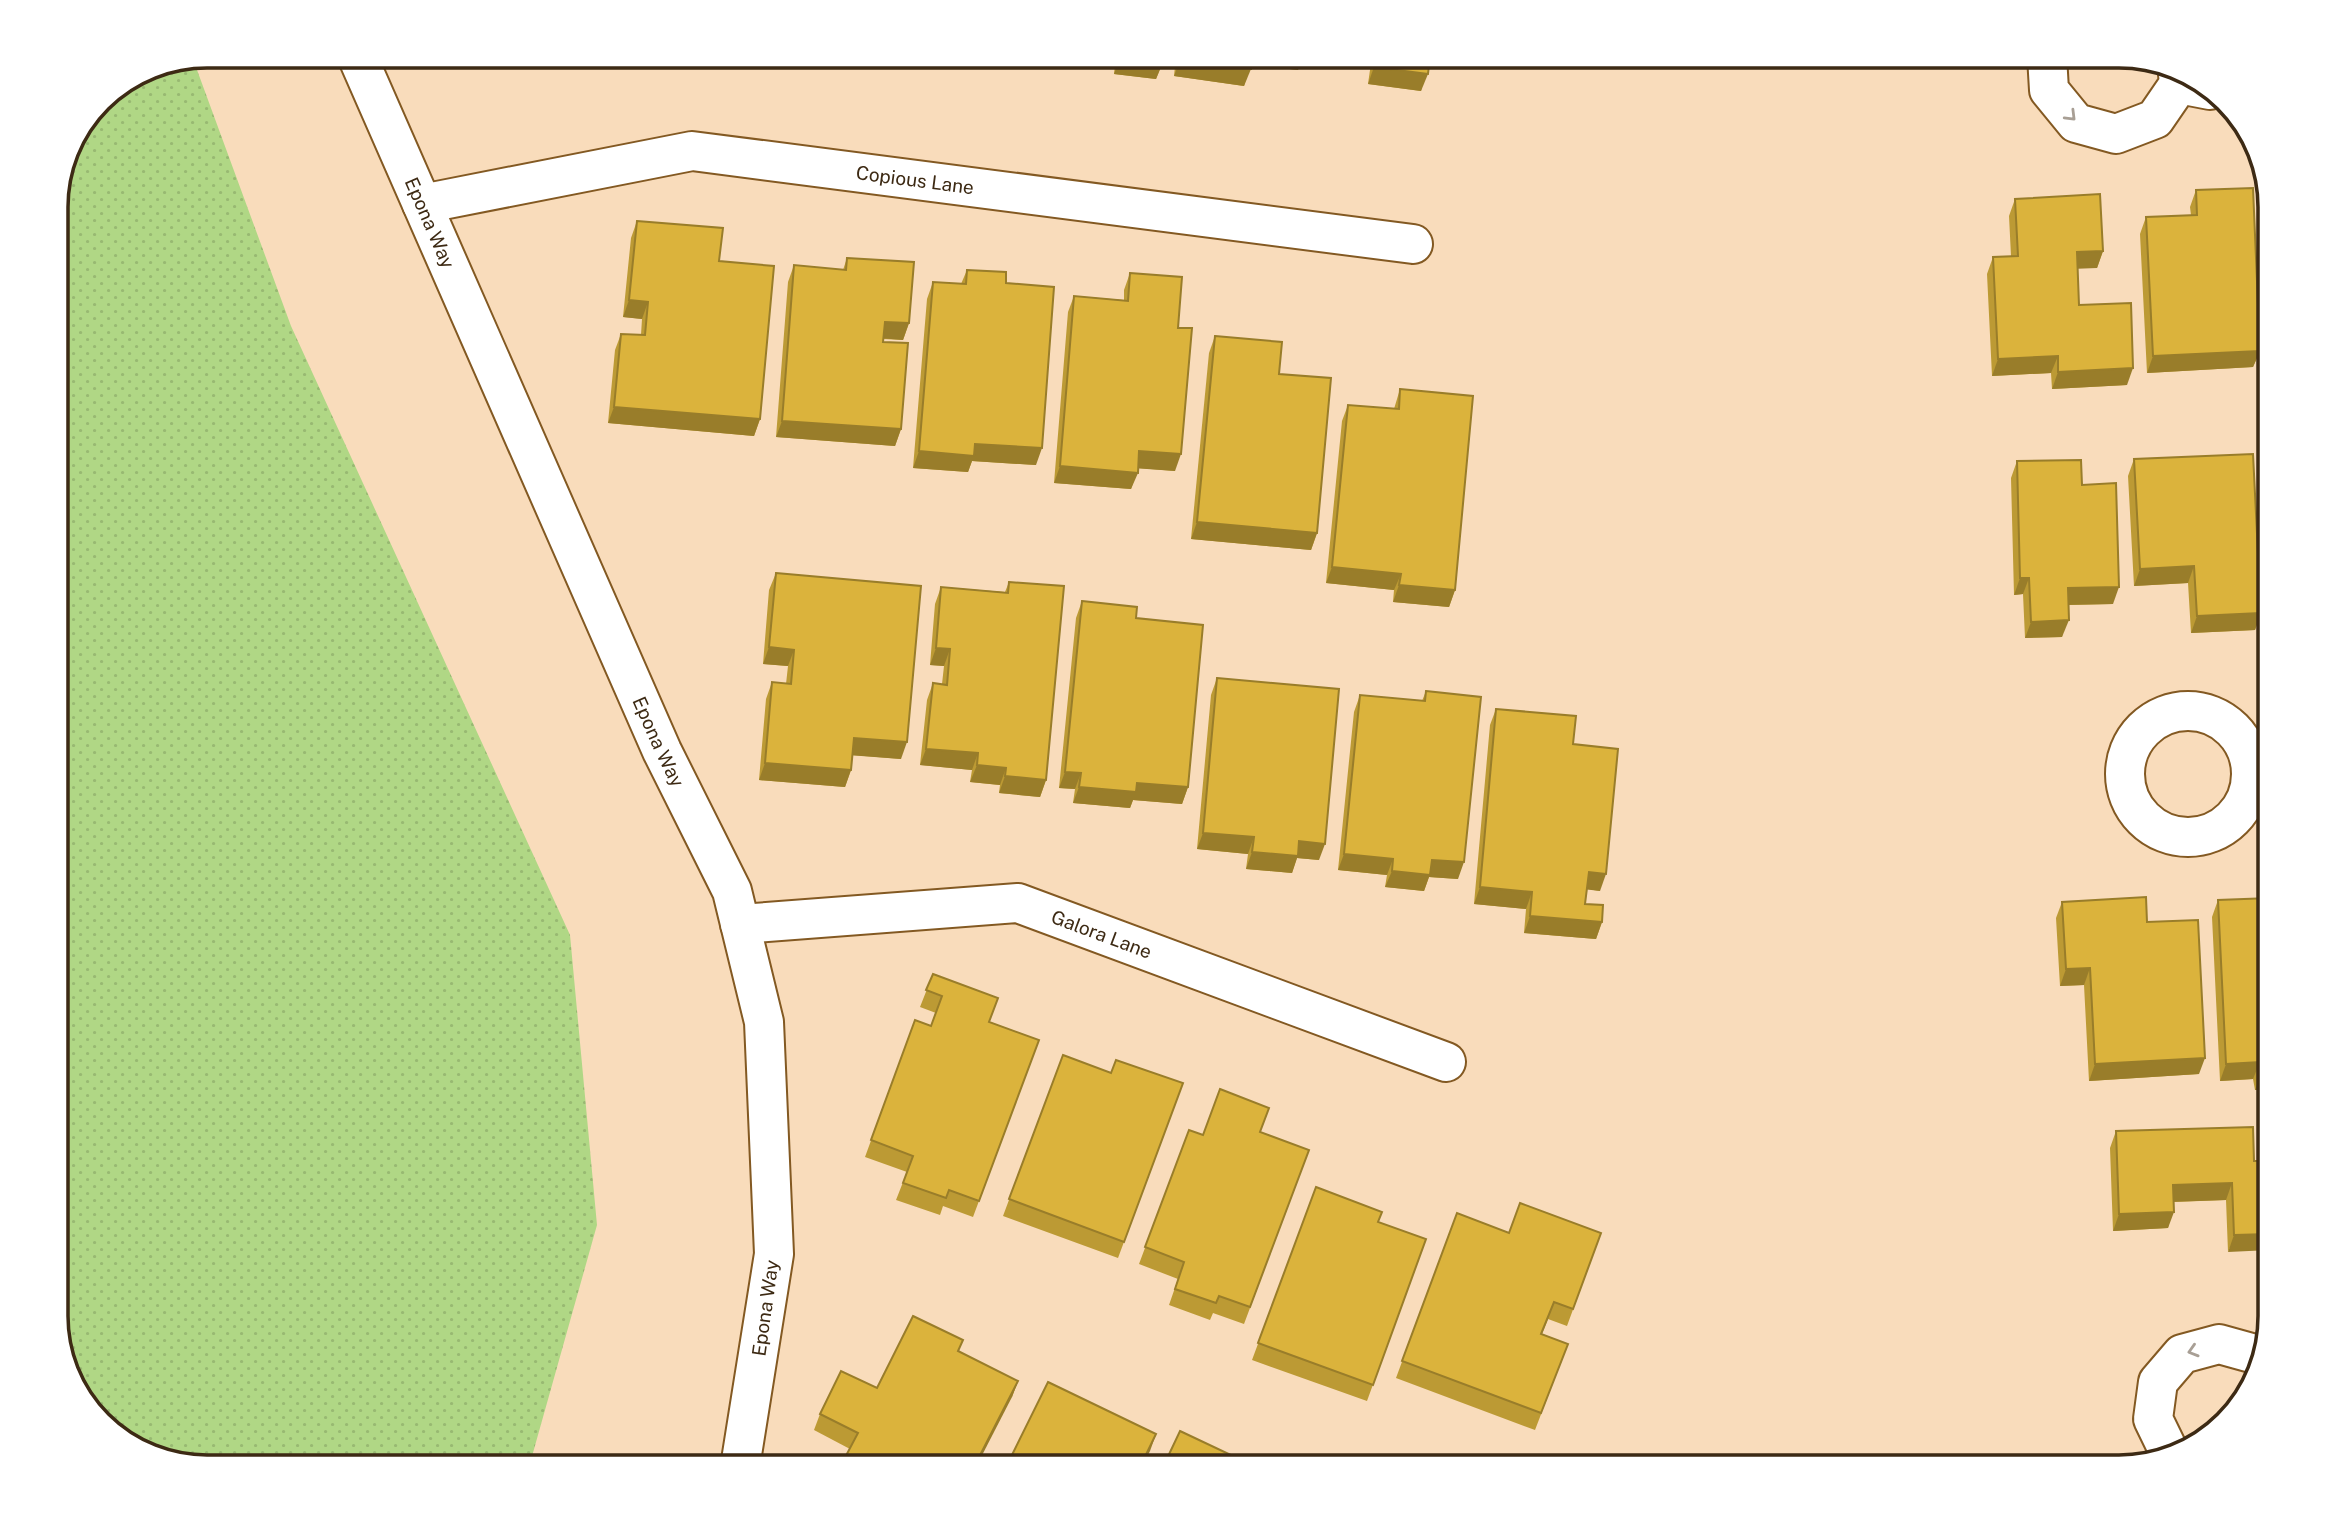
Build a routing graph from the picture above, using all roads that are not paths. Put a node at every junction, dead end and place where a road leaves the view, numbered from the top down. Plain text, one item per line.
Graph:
1 (2048, 68) edge
2 (363, 69) edge
3 (2185, 86) edge
4 (422, 204) junction
5 (1413, 244) dead end
6 (740, 924) junction
7 (1446, 1062) dead end
8 (2252, 1353) edge
9 (2166, 1446) edge
10 (742, 1455) edge

1 -> 3 street
2 - 4 street, Epona Way
4 - 5 street, Copious Lane
4 - 6 street, Epona Way
6 - 7 street, Galora Lane
6 - 10 street, Epona Way
8 -> 9 street

